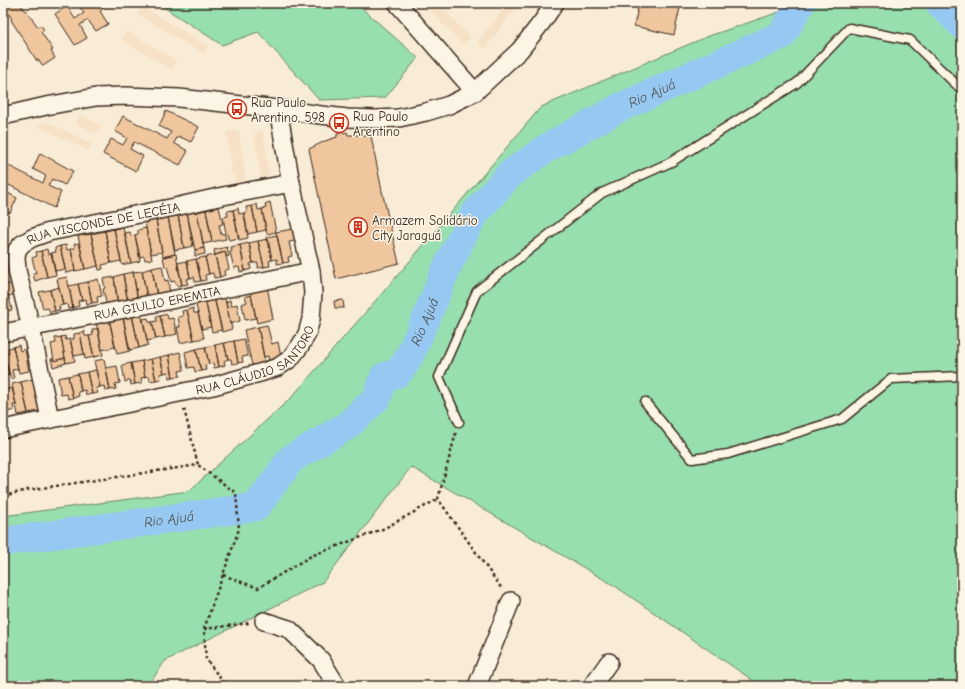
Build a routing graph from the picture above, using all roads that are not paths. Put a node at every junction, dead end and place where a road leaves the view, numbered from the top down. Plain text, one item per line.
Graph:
1 (397, 3) edge
2 (555, 3) edge
3 (962, 90) edge
4 (475, 92) junction
5 (278, 108) junction
6 (3, 116) edge
7 (291, 183) junction
8 (311, 271) junction
9 (31, 328) junction
10 (3, 334) edge
11 (962, 376) edge
12 (645, 402) dead end
13 (50, 419) junction
14 (459, 422) road end
15 (3, 429) edge
16 (511, 601) road end
17 (264, 621) road end
18 (609, 662) dead end
19 (337, 686) edge
20 (477, 686) edge
21 (592, 686) edge

1 - 4 street
2 - 4 street
3 - 14 lane
4 - 5 street
5 - 6 street
5 - 7 street, RUA CLÁUDIO SANTORO
7 - 8 street, RUA CLÁUDIO SANTORO
7 - 9 street, RUA VISCONDE DE LECÉIA
8 - 9 street, RUA GIULIO EREMITA
8 - 13 street, RUA CLÁUDIO SANTORO
9 - 10 street, RUA GIULIO EREMITA
9 - 13 street, RUA VISCONDE DE LECÉIA
11 - 12 lane
13 - 15 street, RUA CLÁUDIO SANTORO
16 - 20 street
17 - 19 street
18 - 21 street

